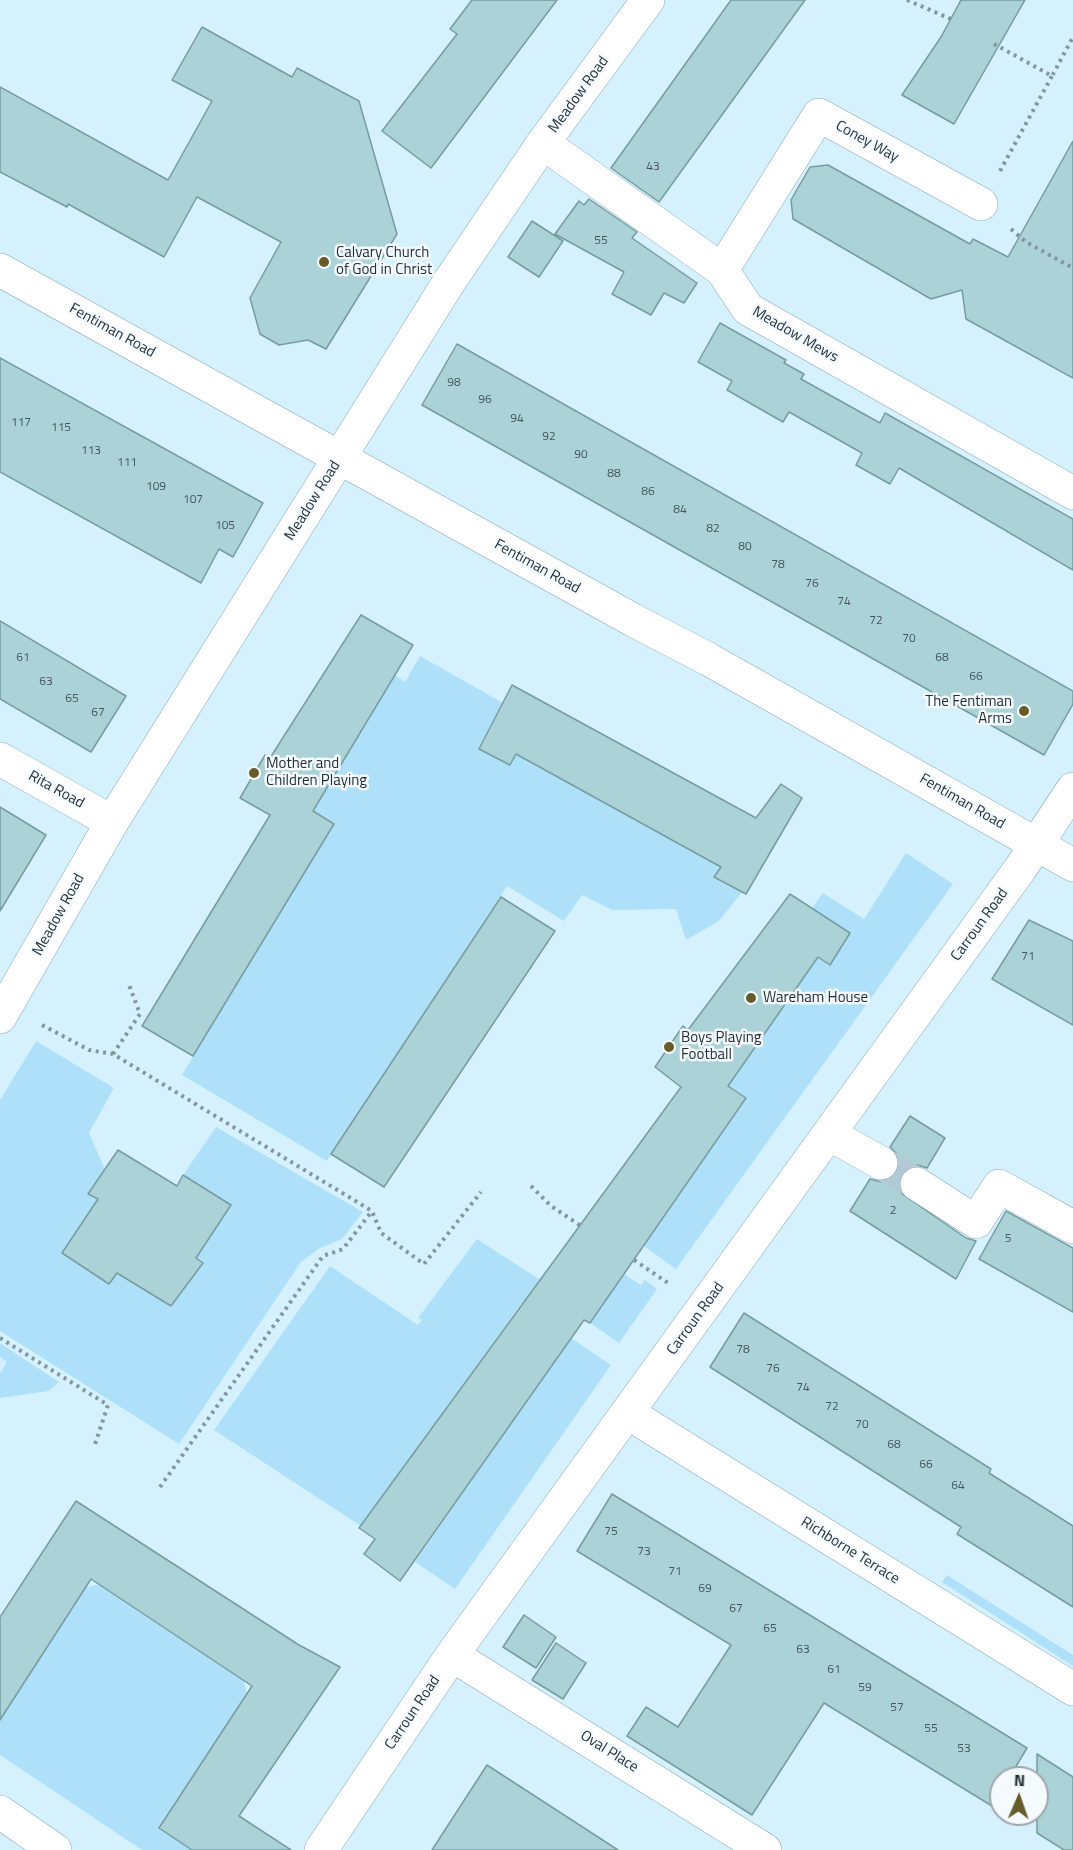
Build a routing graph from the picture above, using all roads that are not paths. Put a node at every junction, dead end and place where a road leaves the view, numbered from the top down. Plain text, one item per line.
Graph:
1 (648, 0) edge
2 (543, 143) junction
3 (981, 204) road end
4 (0, 270) edge
5 (722, 270) junction
6 (341, 458) junction
7 (1073, 493) edge
8 (0, 759) edge
9 (1073, 789) edge
10 (112, 822) junction
11 (1037, 846) junction
12 (1073, 865) edge
13 (0, 1017) edge
14 (829, 1134) junction
15 (880, 1163) tunnel mouth
16 (917, 1184) tunnel mouth
17 (1073, 1227) edge
18 (628, 1413) junction
19 (452, 1655) junction
20 (1073, 1689) edge
21 (0, 1812) edge
22 (55, 1850) edge
23 (321, 1850) edge
24 (765, 1850) edge

1 - 2 street, Meadow Road
2 - 5 street, Meadow Mews
2 - 6 street, Meadow Road
3 - 5 street, Coney Way
4 - 6 street, Fentiman Road
5 - 7 street, Meadow Mews
6 - 10 street, Meadow Road
6 - 11 street, Fentiman Road
8 - 10 street, Rita Road
9 - 11 street, Carroun Road
10 - 13 street, Meadow Road
11 - 12 street, Fentiman Road
11 - 14 street, Carroun Road
14 - 15 street
14 - 18 street, Carroun Road
16 - 17 street
18 - 19 street, Carroun Road
18 - 20 street, Richborne Terrace
19 - 23 street, Carroun Road
19 - 24 street, Oval Place
21 - 22 street

